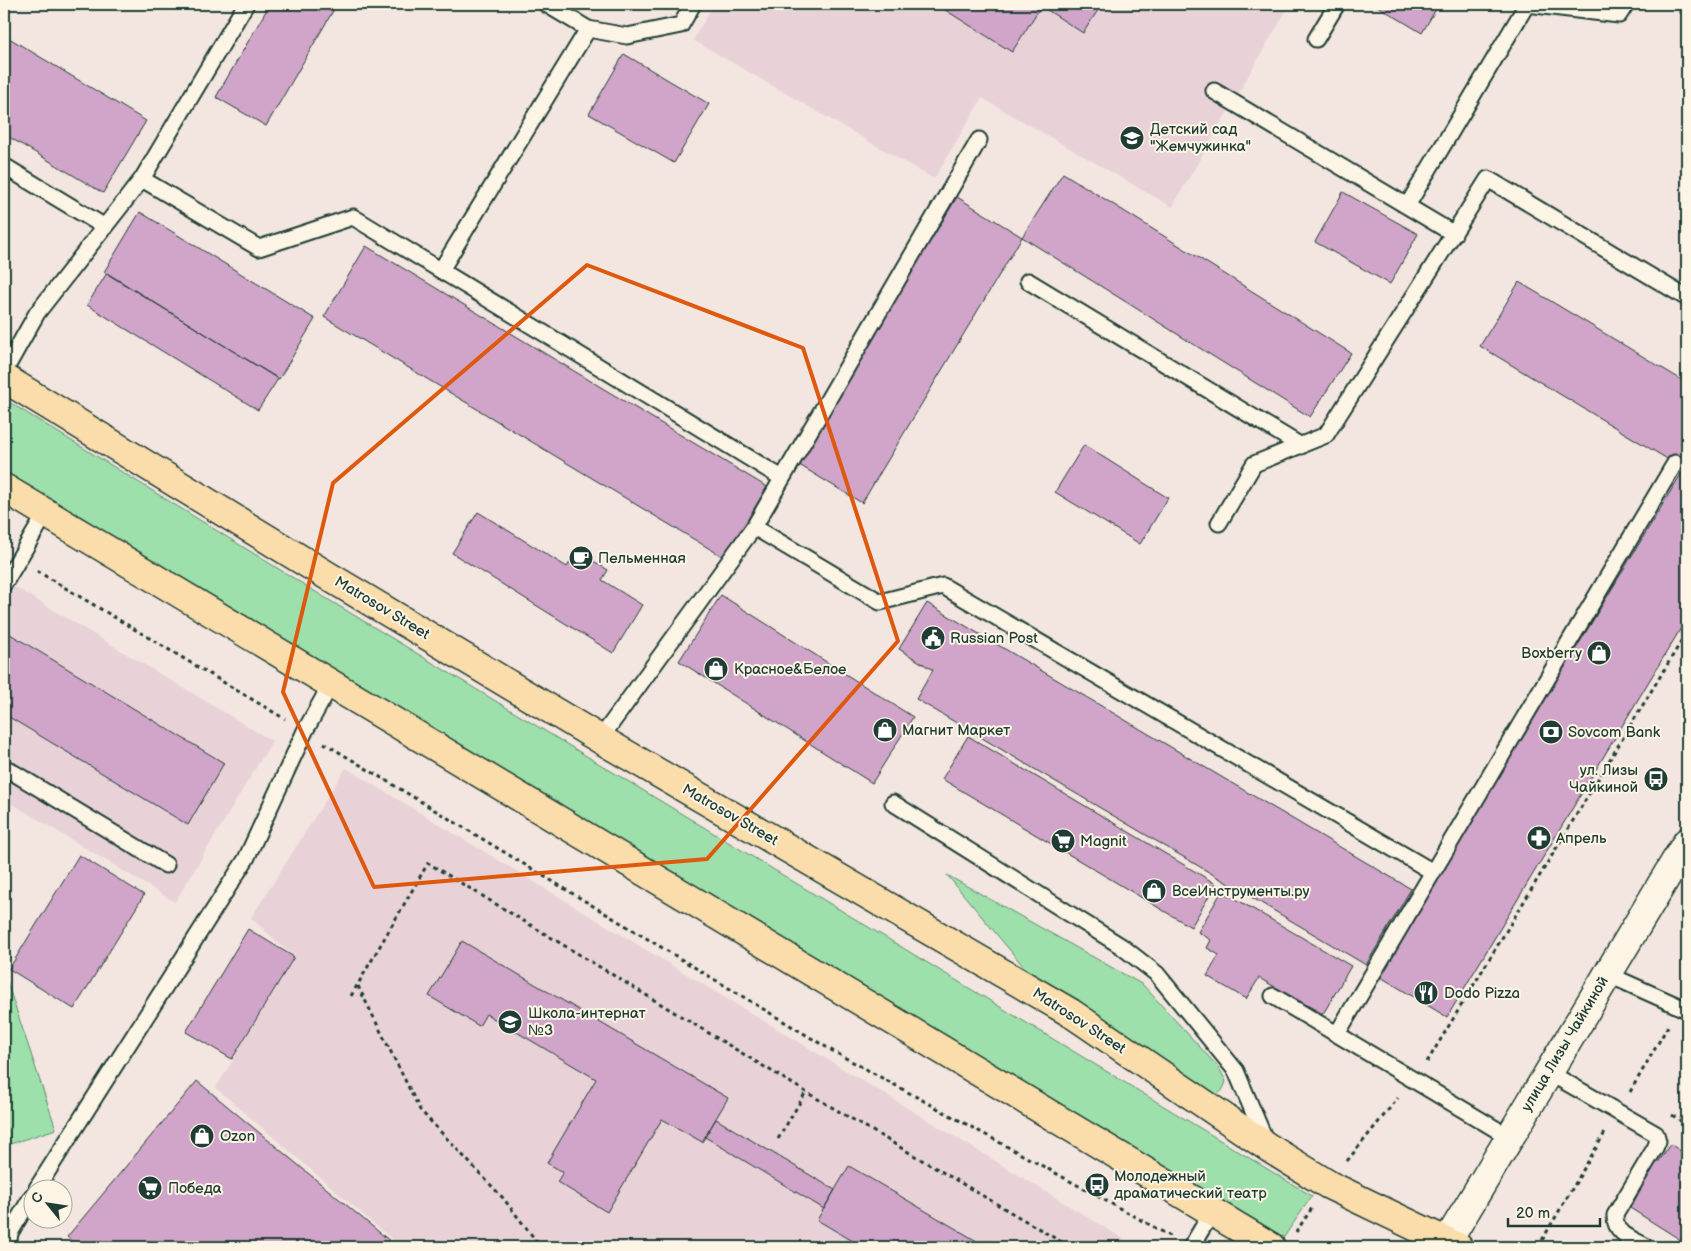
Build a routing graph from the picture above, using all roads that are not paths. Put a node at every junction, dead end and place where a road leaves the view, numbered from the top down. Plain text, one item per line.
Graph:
1 (246, 4) edge
2 (546, 4) edge
3 (693, 4) edge
4 (1337, 4) edge
5 (1626, 4) edge
6 (588, 29) junction
7 (1316, 39) dead end
8 (1214, 91) dead end
9 (979, 140) dead end
10 (4, 166) edge
11 (142, 179) junction
12 (1407, 206) junction
13 (105, 227) junction
14 (1454, 234) junction
15 (441, 270) junction
16 (1028, 281) dead end
17 (1687, 298) edge
18 (4, 372) edge
19 (4, 378) edge
20 (1301, 446) junction
21 (1675, 463) dead end
22 (782, 478) junction
23 (4, 488) edge
24 (46, 513) junction
25 (1219, 523) dead end
26 (754, 527) junction
27 (4, 584) edge
28 (331, 684) junction
29 (600, 739) junction
30 (4, 767) edge
31 (893, 803) dead end
32 (1687, 842) edge
33 (166, 865) dead end
34 (1433, 872) junction
35 (1607, 974) junction
36 (1273, 996) dead end
37 (1687, 1010) edge
38 (1336, 1034) junction
39 (1548, 1072) junction
40 (1509, 1137) junction
41 (1269, 1148) junction
42 (44, 1178) edge
43 (1212, 1212) junction
44 (22, 1213) edge
45 (1281, 1243) edge
46 (1450, 1245) edge
47 (8, 1247) edge
48 (1191, 1247) edge
49 (1647, 1247) edge

1 - 11 lane
2 - 6 lane
3 - 6 lane
4 - 7 lane
5 - 12 lane
6 - 15 lane
8 - 12 lane
9 - 22 lane
10 - 13 lane
11 - 13 lane
11 - 15 lane
12 - 14 lane
13 - 18 lane
14 - 17 lane
14 - 20 lane
15 - 22 lane
16 - 20 lane
19 - 29 main road, Matrosov Street
20 - 25 lane
21 - 34 lane
22 - 26 lane
23 - 24 main road
24 - 27 lane
24 - 28 main road
26 - 29 lane
26 - 34 lane
28 - 42 lane
28 - 43 main road
29 - 41 main road, Matrosov Street
30 - 33 lane
31 - 41 lane
32 - 35 main road, улица Лизы Чайкиной
34 - 38 lane
35 - 37 lane
35 - 39 main road, улица Лизы Чайкиной
36 - 38 lane
38 - 40 lane
39 - 40 main road, улица Лизы Чайкиной
39 - 49 lane
40 - 46 main road, улица Лизы Чайкиной
41 - 46 main road, Matrosov Street
43 - 45 main road
43 - 48 lane
44 - 47 lane

